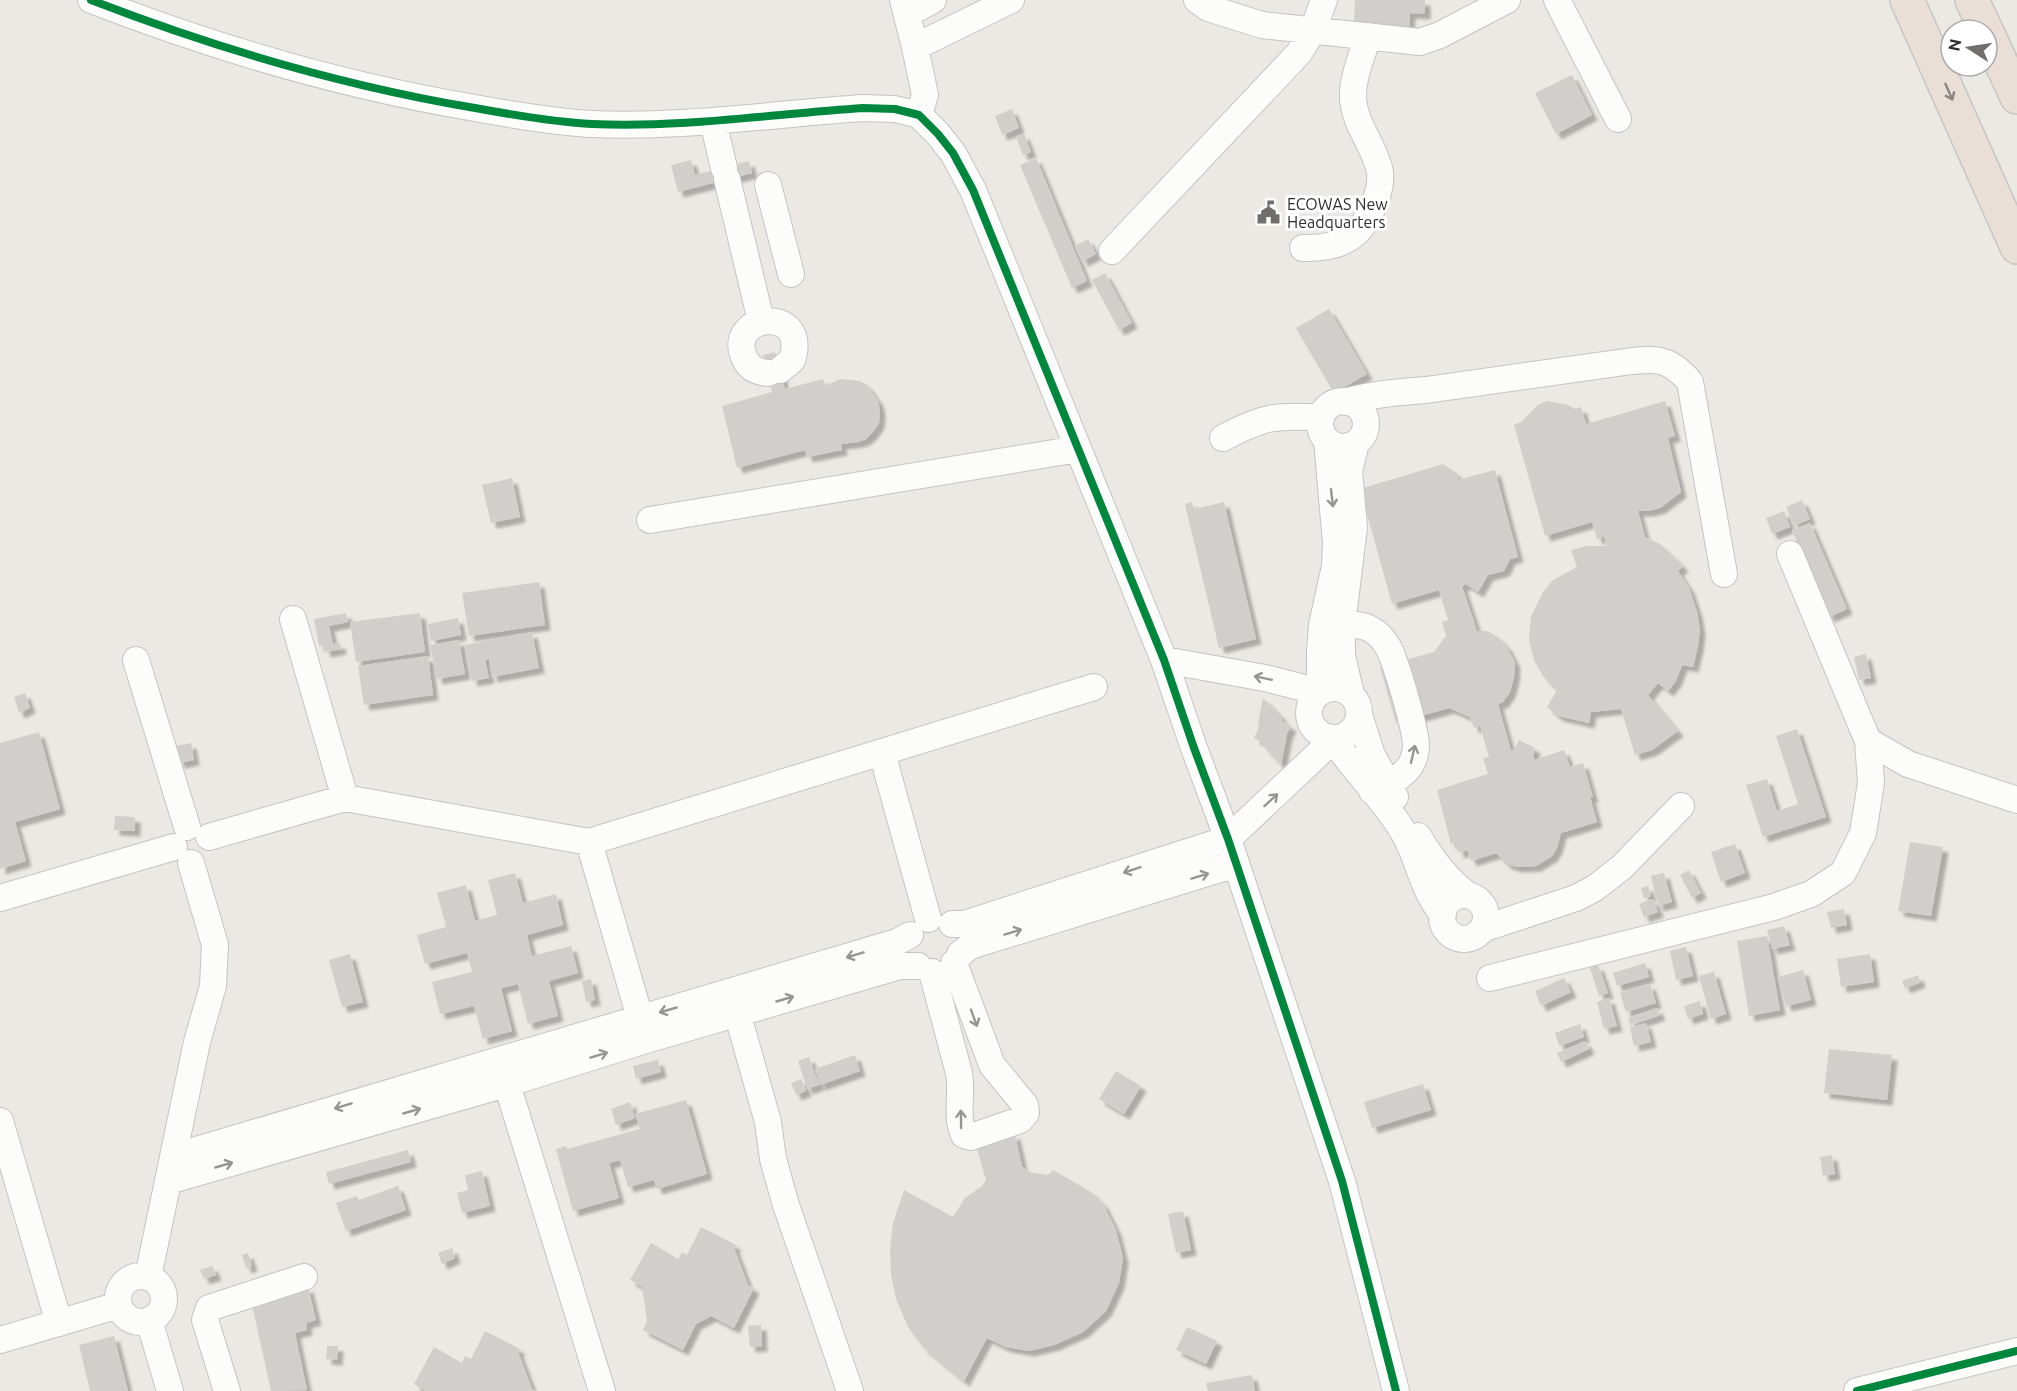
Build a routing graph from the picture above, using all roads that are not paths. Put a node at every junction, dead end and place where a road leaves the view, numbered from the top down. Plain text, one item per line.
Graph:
1 (91, 0) edge
2 (933, 0) edge
3 (1011, 0) edge
4 (1197, 0) edge
5 (1324, 0) edge
6 (1507, 0) edge
7 (1557, 0) edge
8 (1907, 0) edge
9 (1972, 0) edge
10 (905, 7) edge
11 (1980, 18) edge
12 (1313, 30) junction
13 (1368, 36) junction
14 (915, 47) junction
15 (1999, 59) edge
16 (2017, 97) edge
17 (919, 115) junction
18 (1618, 119) dead end
19 (713, 121) junction
20 (768, 185) dead end
21 (2017, 247) edge
22 (1303, 248) dead end
23 (1112, 251) dead end
24 (791, 274) dead end
25 (761, 321) junction
26 (1426, 390) junction
27 (1345, 402) junction
28 (1324, 429) junction
29 (1361, 436) junction
30 (1222, 438) dead end
31 (1078, 449) junction
32 (650, 520) dead end
33 (1790, 554) dead end
34 (1724, 574) dead end
35 (292, 619) dead end
36 (1332, 625) junction
37 (136, 660) dead end
38 (1164, 660) junction
39 (1094, 687) dead end
40 (1320, 692) junction
41 (1355, 705) junction
42 (1334, 739) junction
43 (1868, 741) junction
44 (882, 753) junction
45 (1380, 787) junction
46 (345, 798) junction
47 (2017, 800) edge
48 (1681, 806) dead end
49 (1228, 839) junction
50 (190, 843) junction
51 (589, 843) junction
52 (1236, 864) junction
53 (0, 898) edge
54 (1474, 898) junction
55 (1542, 908) junction
56 (1443, 914) junction
57 (930, 926) junction
58 (1482, 929) junction
59 (941, 964) junction
60 (1490, 978) dead end
61 (734, 1003) junction
62 (643, 1029) junction
63 (499, 1059) junction
64 (992, 1065) junction
65 (959, 1072) junction
66 (506, 1084) junction
67 (0, 1121) edge
68 (171, 1169) junction
69 (148, 1277) junction
70 (304, 1277) dead end
71 (119, 1305) junction
72 (150, 1320) junction
73 (59, 1323) junction
74 (0, 1340) edge
75 (2017, 1351) edge
76 (170, 1391) edge
77 (227, 1391) edge
78 (602, 1391) edge
79 (850, 1391) edge
80 (1396, 1391) edge
81 (1857, 1391) edge

1 - 19 street
2 - 10 street
3 - 14 street
4 - 12 street
5 - 12 street
6 - 13 street
7 - 18 street
8 -> 21 highway
9 - 11 highway
10 - 14 street
12 - 13 street
12 - 23 street
13 - 22 street
14 - 17 street
15 - 16 highway
17 - 19 street
17 - 31 street
19 - 25 street
20 - 24 street
25 - 25 street
26 - 27 street
26 - 29 street
26 - 34 street
27 - 28 street
27 - 29 street
28 - 29 street
28 - 30 street
28 -> 36 street
29 - 36 street
31 - 32 street
31 - 38 street
33 - 43 street
35 - 46 street
36 - 40 street
36 - 41 street
45 -> 36 street
37 - 50 street
40 -> 38 street
38 - 49 street
39 - 44 street
40 - 41 street
40 - 42 street
41 - 42 street
41 - 45 street
42 - 45 street
49 -> 42 street
43 - 47 street
43 - 60 street
44 - 51 street
44 - 57 street
45 - 54 street
45 - 56 street
46 - 50 street
46 - 51 street
48 - 55 street
49 - 52 street
49 -> 57 street
50 - 53 street
50 - 68 street
51 - 62 street
59 -> 52 street
52 - 80 street
54 - 55 street
54 - 56 street
54 - 58 street
55 - 58 street
56 - 58 street
57 - 59 street
57 - 59 street
57 -> 61 street
61 -> 59 street
59 -> 64 street
59 - 65 street
61 - 62 street
61 - 79 street
62 - 63 street
66 -> 62 street
63 - 66 street
63 -> 68 street
64 - 65 street
64 -> 65 street
68 -> 66 street
66 - 78 street
67 - 73 street
68 - 69 street
69 - 71 street
69 - 72 street
70 - 77 street
71 - 72 street
71 - 73 street
72 - 76 street
73 - 74 street
75 - 81 street

